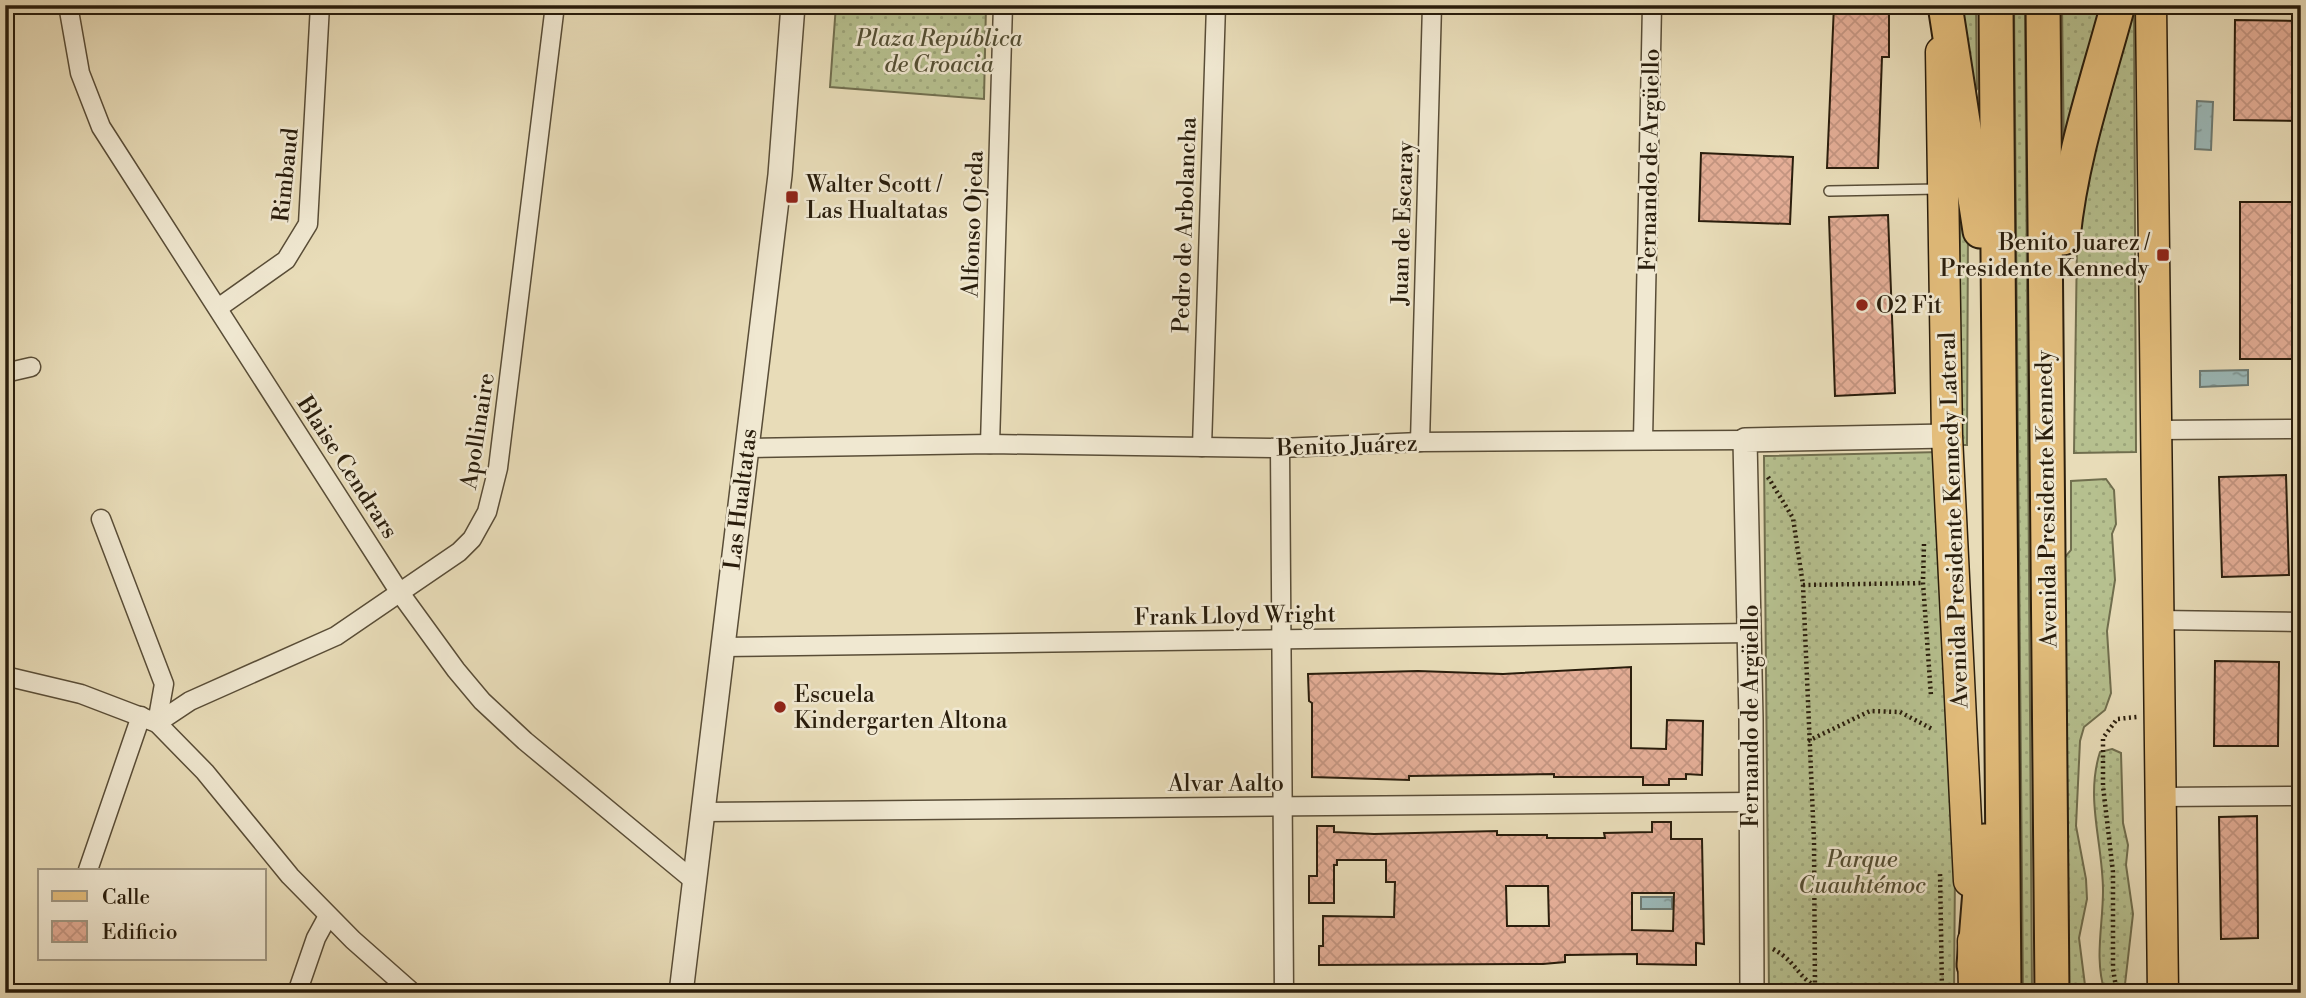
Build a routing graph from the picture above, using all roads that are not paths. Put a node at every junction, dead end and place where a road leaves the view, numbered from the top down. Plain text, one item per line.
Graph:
1 (68, 5) edge
2 (320, 5) edge
3 (555, 5) edge
4 (793, 5) edge
5 (1003, 5) edge
6 (1216, 5) edge
7 (1432, 5) edge
8 (1652, 5) edge
9 (1943, 5) edge
10 (1996, 5) edge
11 (2043, 5) edge
12 (2118, 5) edge
13 (2151, 5) edge
14 (1943, 189) junction
15 (1829, 191) dead end
16 (218, 308) junction
17 (31, 367) dead end
18 (5, 373) edge
19 (1999, 383) junction
20 (2045, 415) junction
21 (2301, 429) edge
22 (2157, 430) junction
23 (1947, 436) junction
24 (1643, 440) junction
25 (1420, 442) junction
26 (990, 444) junction
27 (1202, 447) junction
28 (747, 448) junction
29 (1280, 448) junction
30 (1745, 451) junction
31 (100, 519) dead end
32 (400, 593) junction
33 (2159, 620) junction
34 (2301, 622) edge
35 (2002, 629) junction
36 (1750, 633) junction
37 (1281, 638) junction
38 (722, 647) junction
39 (5, 676) edge
40 (149, 720) junction
41 (2301, 796) edge
42 (2161, 797) junction
43 (1750, 802) junction
44 (1282, 807) junction
45 (702, 812) junction
46 (88, 869) edge
47 (693, 880) junction
48 (328, 916) junction
49 (1974, 979) edge
50 (297, 993) edge
51 (414, 993) edge
52 (681, 993) edge
53 (1284, 993) edge
54 (1752, 993) edge
55 (2004, 993) edge
56 (2052, 993) edge
57 (2163, 993) edge

1 - 16 street, Blaise Cendrars
2 - 16 street, Rimbaud
3 - 32 street, Apollinaire
4 - 28 street, Las Hualtatas
5 - 26 street, Alfonso Ojeda
6 - 27 street, Pedro de Arbolancha
7 - 25 street, Juan de Escaray
8 - 24 street, Fernando de Argüello
9 - 14 main road, Avenida Presidente Kennedy Lateral
9 - 19 highway
10 - 19 highway, Avenida Presidente Kennedy
11 - 20 highway, Avenida Presidente Kennedy
12 - 20 highway
13 - 22 main road
14 - 15 lane
14 - 23 main road, Avenida Presidente Kennedy Lateral
16 - 32 street, Blaise Cendrars
17 - 18 street
19 - 35 highway, Avenida Presidente Kennedy
20 - 56 highway, Avenida Presidente Kennedy
21 - 22 street
22 - 33 main road
23 - 30 street, Benito Juárez
23 - 49 main road, Avenida Presidente Kennedy Lateral
24 - 25 street, Benito Juárez
24 - 30 street, Benito Juárez
25 - 29 street, Benito Juárez
26 - 27 street, Benito Juárez
26 - 28 street, Benito Juárez
27 - 29 street, Benito Juárez
28 - 38 street, Las Hualtatas
29 - 37 street
30 - 36 street, Fernando de Argüello
31 - 40 street
32 - 40 street, Apollinaire
32 - 47 street, Blaise Cendrars
33 - 34 street
33 - 42 main road
35 - 49 highway
35 - 55 highway, Avenida Presidente Kennedy
36 - 37 street, Frank Lloyd Wright
36 - 43 street, Fernando de Argüello
37 - 38 street, Frank Lloyd Wright
37 - 44 street
38 - 45 street, Las Hualtatas
39 - 40 street
40 - 46 street
40 - 48 street
41 - 42 street
42 - 57 main road
43 - 44 street, Alvar Aalto
43 - 54 street, Fernando de Argüello
44 - 45 street, Alvar Aalto
44 - 53 street
45 - 47 street, Las Hualtatas
47 - 52 street, Las Hualtatas
48 - 50 street
48 - 51 street

